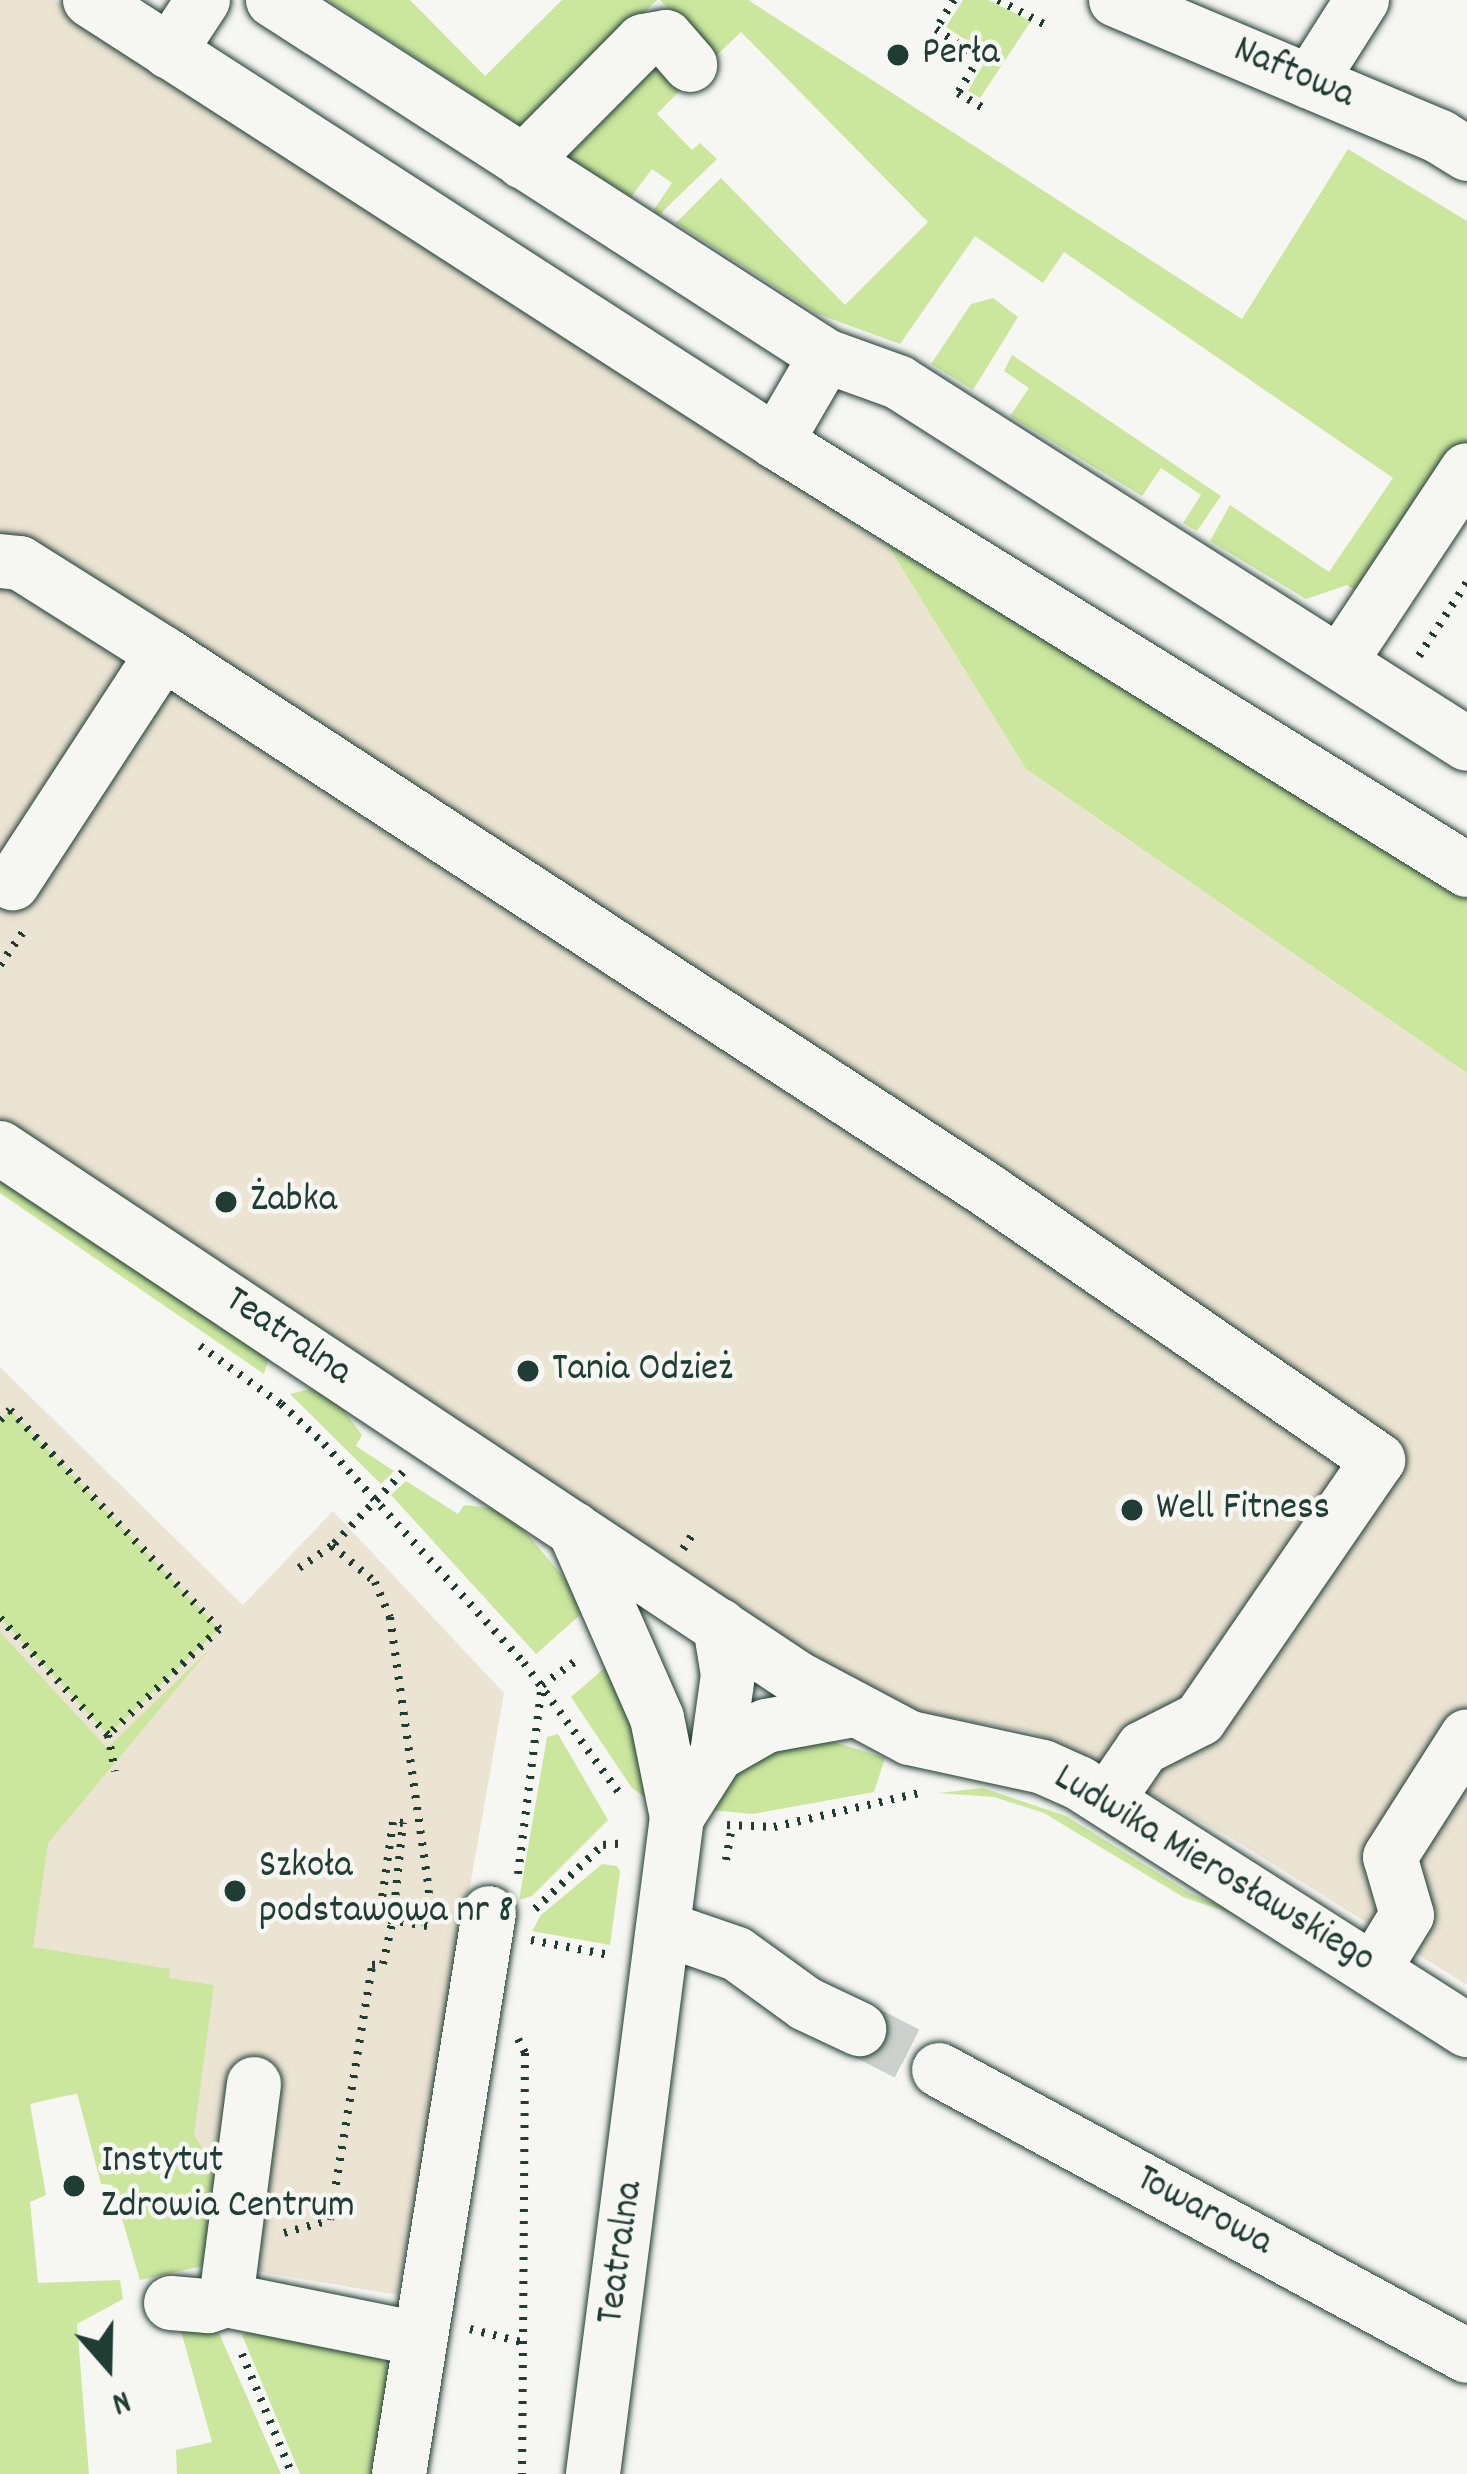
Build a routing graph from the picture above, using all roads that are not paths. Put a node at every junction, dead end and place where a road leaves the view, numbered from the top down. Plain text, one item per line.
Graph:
1 (90, 0) edge
2 (203, 0) edge
3 (273, 0) edge
4 (1116, 0) edge
5 (1362, 0) edge
6 (169, 52) junction
7 (690, 65) dead end
8 (1310, 82) junction
9 (1467, 154) edge
10 (523, 162) junction
11 (826, 356) junction
12 (776, 442) junction
13 (1467, 470) edge
14 (0, 561) edge
15 (163, 653) junction
16 (1340, 662) junction
17 (1467, 744) edge
18 (1467, 870) edge
19 (5, 894) edge
20 (0, 1148) edge
21 (574, 1528) junction
22 (720, 1626) junction
23 (853, 1710) junction
24 (657, 1718) junction
25 (1467, 1736) edge
26 (717, 1754) junction
27 (1108, 1799) junction
28 (653, 1811) junction
29 (506, 1916) road end
30 (665, 1929) junction
31 (1374, 1969) junction
32 (859, 2030) tunnel mouth
33 (1467, 2030) edge
34 (938, 2070) tunnel mouth
35 (254, 2084) dead end
36 (226, 2300) junction
37 (172, 2303) dead end
38 (435, 2332) junction
39 (1467, 2356) edge
40 (399, 2474) edge
41 (593, 2474) edge

1 - 6 street
2 - 6 street
3 - 10 street
4 - 8 street, Naftowa
5 - 8 street
6 - 12 street
7 - 10 street
8 - 9 street, Naftowa
10 - 11 street
11 - 12 street
11 - 16 street
12 - 18 street
13 - 16 street
14 - 15 street
15 - 19 street
15 - 27 street
16 - 17 street
20 - 21 street, Teatralna
21 - 22 street, Ludwika Mierosławskiego
21 - 24 street
22 - 23 street, Ludwika Mierosławskiego
22 - 24 street
22 - 26 street
23 - 26 street
23 - 27 street, Ludwika Mierosławskiego
24 - 28 street
25 - 31 street
26 - 28 street
27 - 31 street, Ludwika Mierosławskiego
28 - 30 street, Teatralna
29 - 38 street
30 - 32 street
30 - 41 street, Teatralna
31 - 33 street, Ludwika Mierosławskiego
34 - 39 street, Towarowa
35 - 36 street
36 - 37 street
36 - 38 street
38 - 40 street

